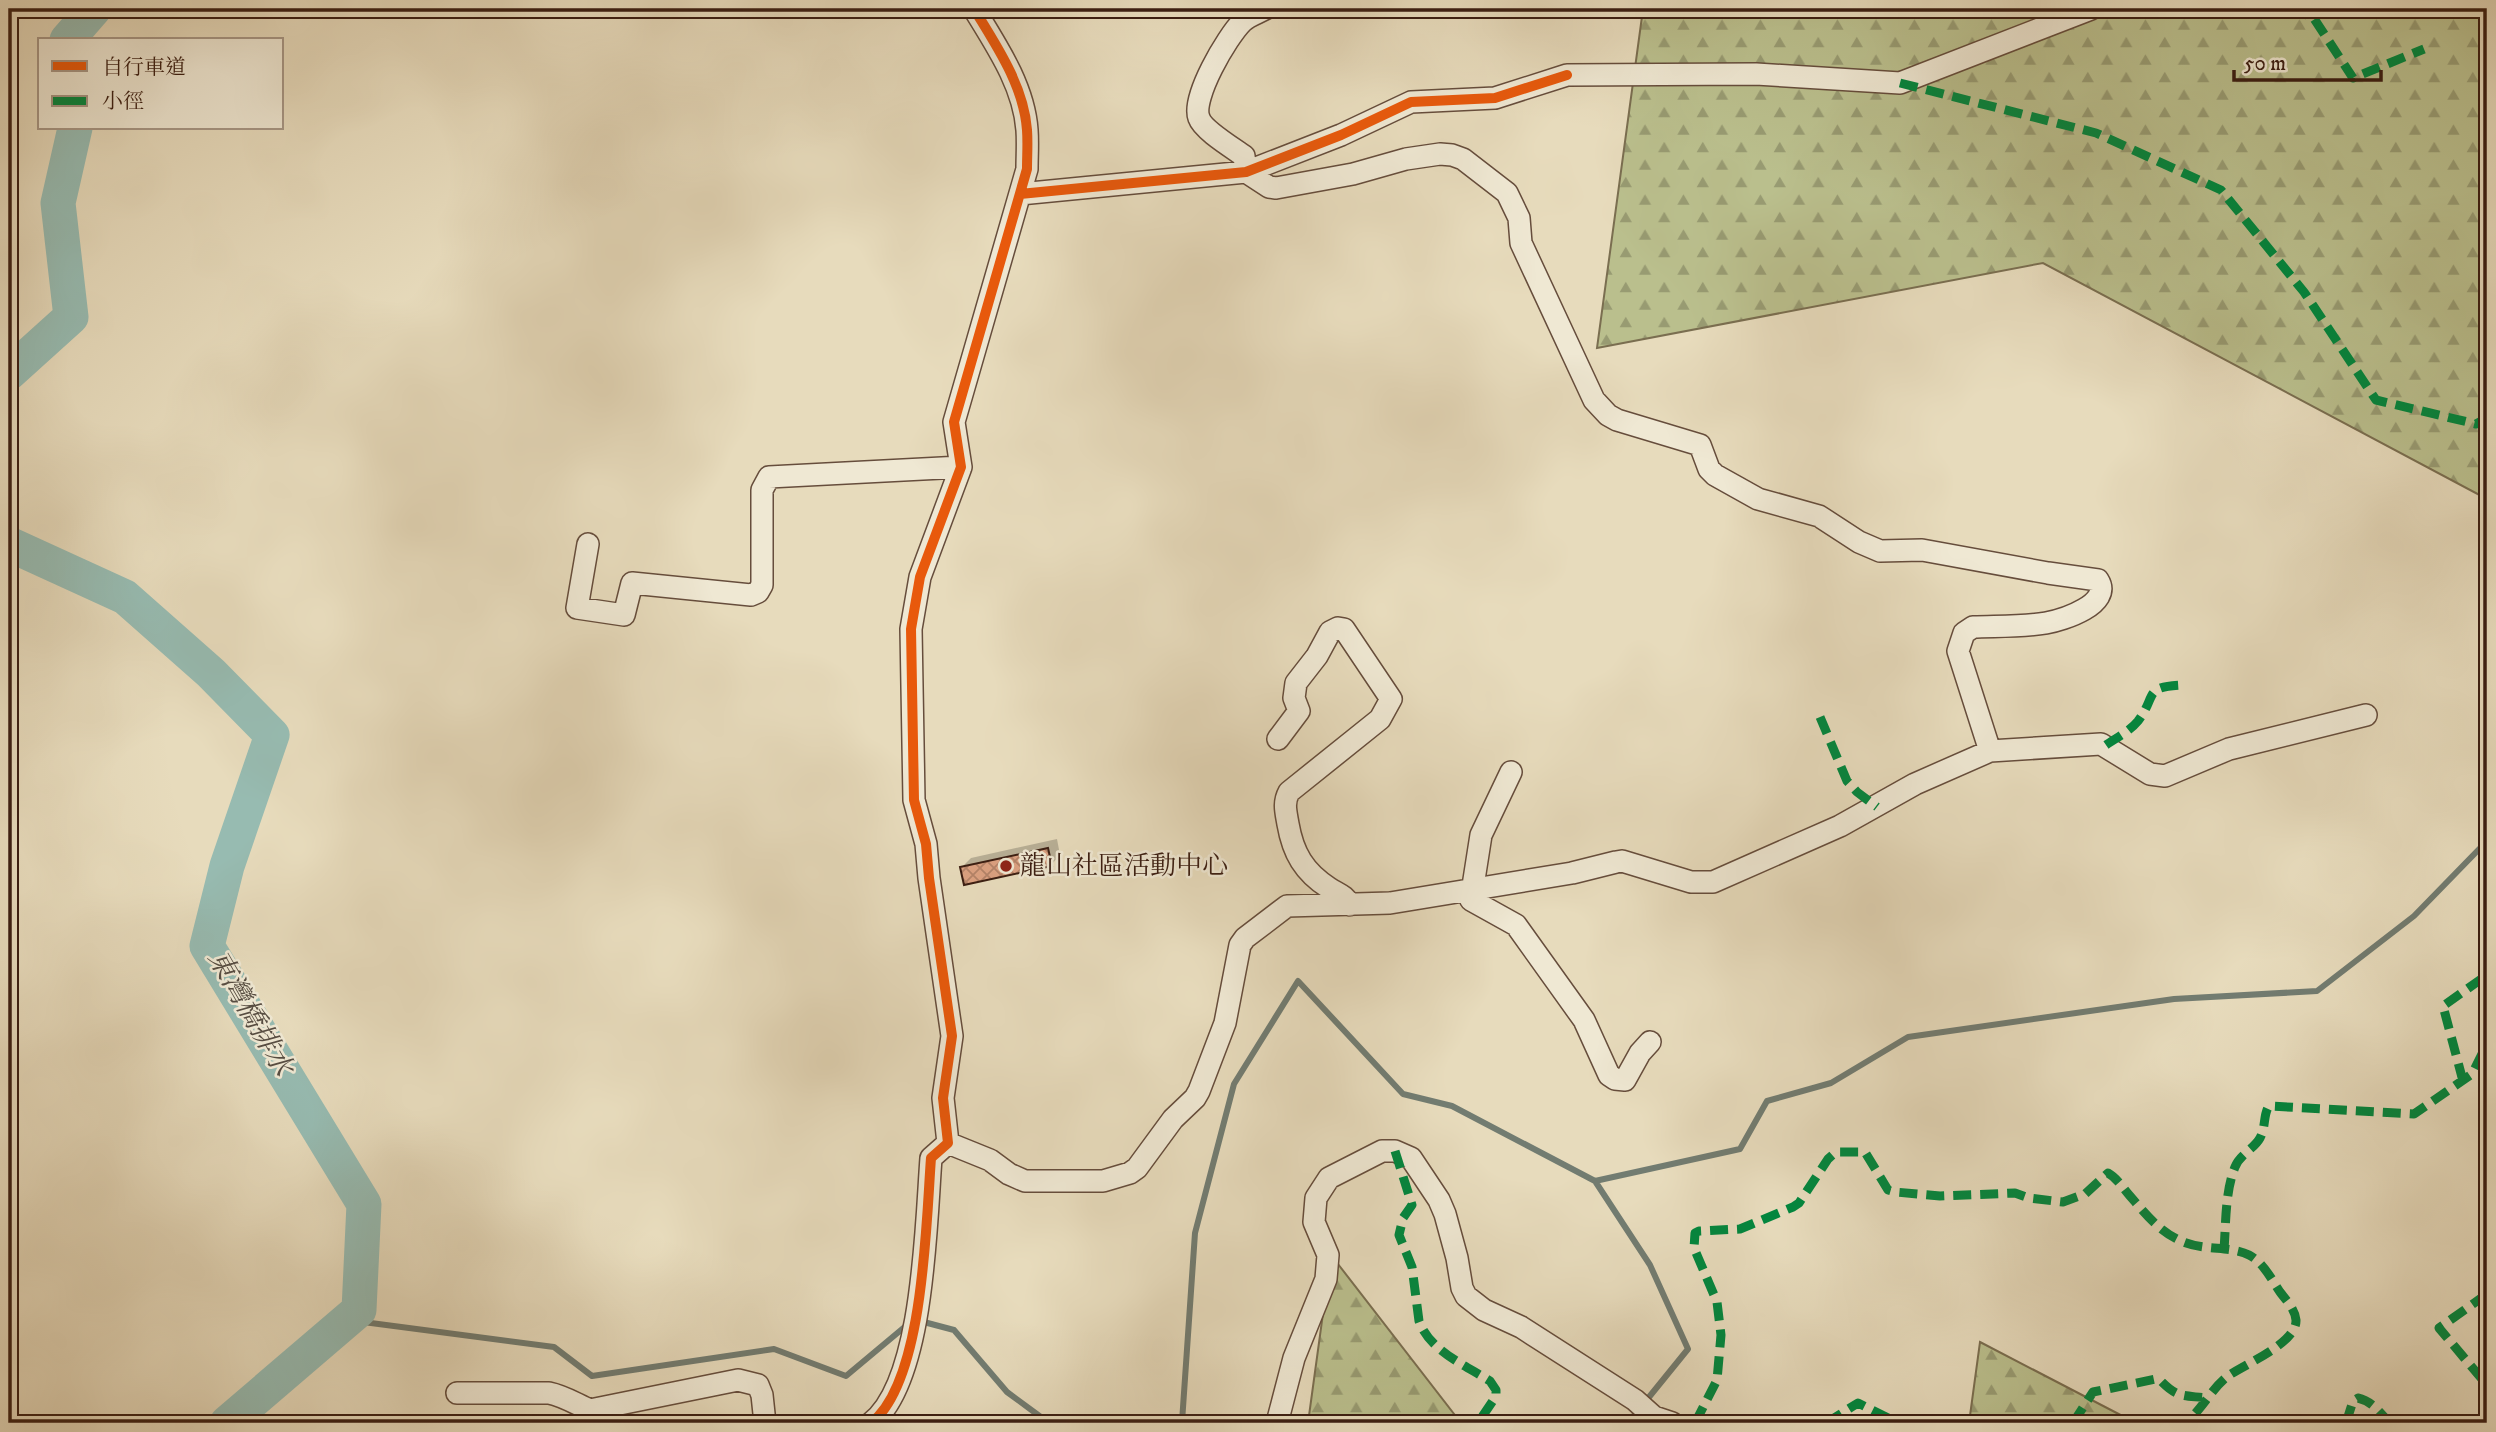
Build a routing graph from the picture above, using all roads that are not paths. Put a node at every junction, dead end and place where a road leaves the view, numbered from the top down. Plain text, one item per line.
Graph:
1 (974, 9) edge
2 (1265, 9) edge
3 (2091, 9) edge
4 (1245, 173) junction
5 (1020, 194) junction
6 (961, 467) junction
7 (588, 544) dead end
8 (2366, 715) dead end
9 (1278, 739) dead end
10 (1990, 751) junction
11 (1511, 772) dead end
12 (1470, 890) junction
13 (1350, 905) junction
14 (1650, 1042) dead end
15 (948, 1143) junction
16 (457, 1393) dead end
17 (1663, 1420) edge
18 (765, 1423) edge
19 (871, 1423) edge
20 (1277, 1423) edge

1 - 5 street
2 - 4 street
3 - 4 street
4 - 5 street
4 - 10 street
5 - 6 street
6 - 7 street
6 - 15 street
8 - 10 street
9 - 13 street
10 - 12 street
11 - 12 street
12 - 13 street
12 - 14 street
13 - 15 street
15 - 19 street
16 - 18 street
17 - 20 street

